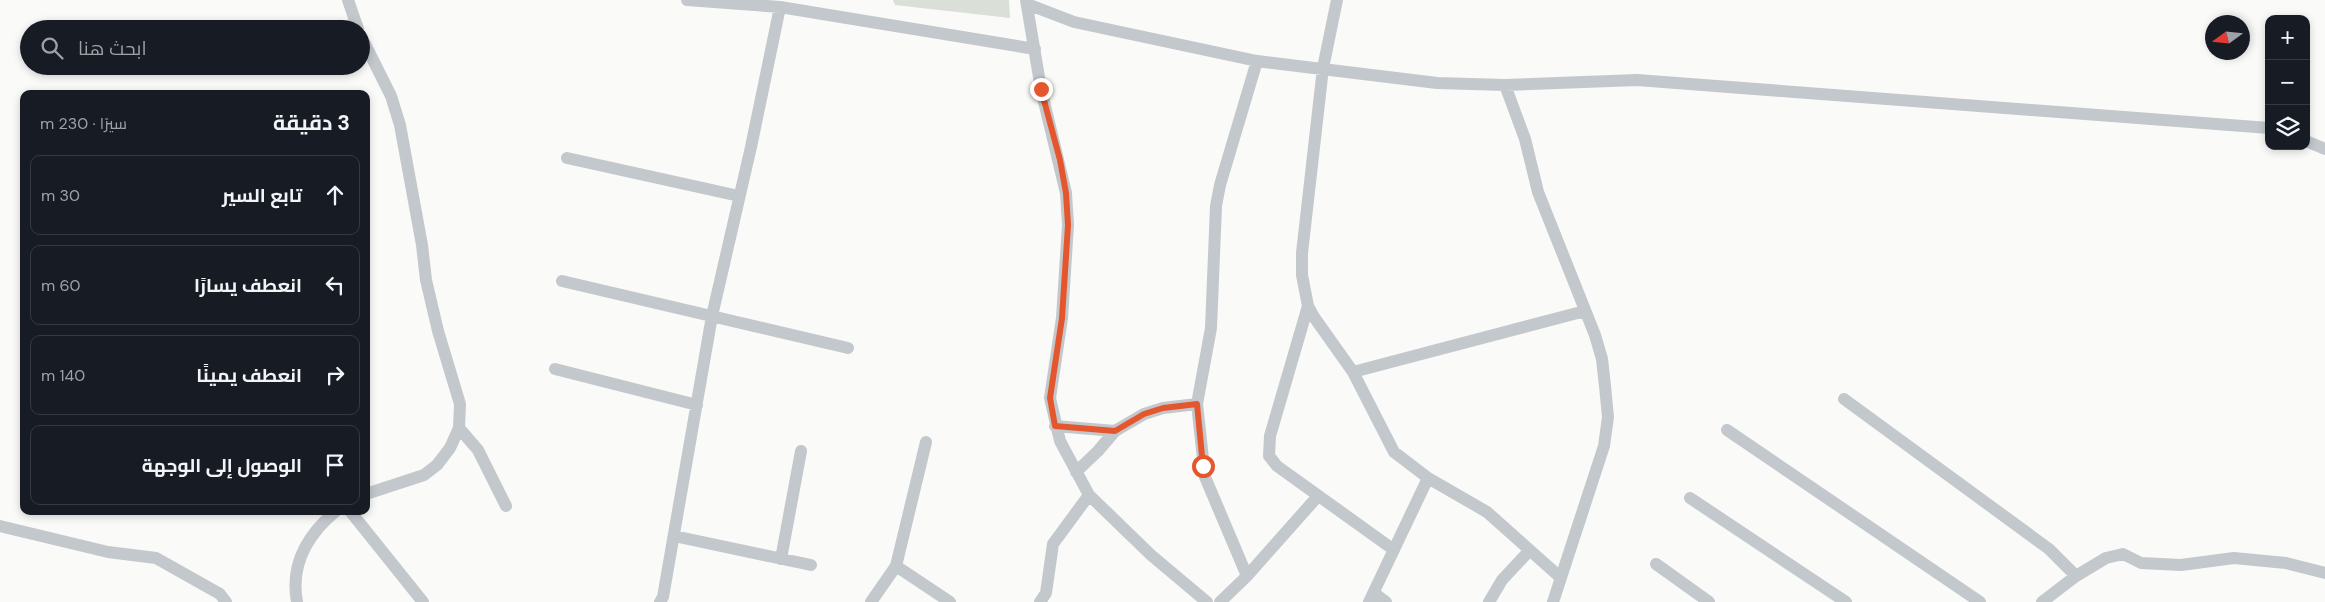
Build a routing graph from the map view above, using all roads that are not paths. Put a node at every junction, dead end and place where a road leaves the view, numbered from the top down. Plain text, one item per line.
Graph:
1 (348, 0) edge
2 (687, 0) edge
3 (1337, 0) edge
4 (1027, 2) edge
5 (780, 7) junction
6 (355, 20) edge
7 (1035, 49) junction
8 (370, 54) edge
9 (1257, 61) junction
10 (1323, 68) junction
11 (1505, 85) junction
12 (2265, 128) edge
13 (2310, 143) edge
14 (2325, 149) edge
15 (567, 158) dead end
16 (739, 196) junction
17 (562, 280) dead end
18 (1308, 306) junction
19 (1585, 311) junction
20 (712, 316) junction
21 (848, 348) dead end
22 (555, 369) dead end
23 (1353, 372) junction
24 (1844, 399) dead end
25 (1197, 404) junction
26 (696, 405) junction
27 (1055, 426) junction
28 (459, 428) junction
29 (1727, 430) dead end
30 (1115, 431) junction
31 (926, 442) dead end
32 (801, 451) dead end
33 (1076, 472) junction
34 (1428, 478) junction
35 (370, 493) edge
36 (1089, 495) junction
37 (1318, 496) junction
38 (1690, 498) dead end
39 (506, 506) dead end
40 (331, 515) edge
41 (353, 515) edge
42 (0, 526) edge
43 (674, 536) junction
44 (1394, 550) junction
45 (1529, 551) junction
46 (781, 558) junction
47 (1656, 564) dead end
48 (811, 565) dead end
49 (896, 566) junction
50 (2325, 573) edge
51 (1247, 576) junction
52 (2076, 576) junction
53 (1560, 578) junction
54 (1371, 598) edge
55 (948, 601) edge
56 (226, 602) edge
57 (297, 602) edge
58 (423, 602) edge
59 (660, 602) edge
60 (871, 602) edge
61 (1040, 602) edge
62 (1207, 602) edge
63 (1220, 602) edge
64 (1386, 602) edge
65 (1489, 602) edge
66 (1553, 602) edge
67 (1709, 602) edge
68 (1846, 602) edge
69 (1980, 602) edge
70 (2042, 602) edge

1 - 6 street
2 - 5 street
3 - 10 street
4 - 7 street
4 - 9 street
5 - 7 street
5 - 16 street
7 - 27 street
8 - 28 street
9 - 10 street
9 - 25 street
10 - 11 street
10 - 18 street
11 - 12 street
11 - 19 street
13 - 14 street
15 - 16 street
16 - 20 street
17 - 20 street
18 - 23 street
18 - 37 street
19 - 23 street
19 - 53 street
20 - 21 street
20 - 26 street
22 - 26 street
23 - 34 street
24 - 52 street
25 - 30 street
25 - 51 street
26 - 43 street
27 - 30 street
27 - 33 street
28 - 35 street
28 - 39 street
29 - 69 street
30 - 33 street
31 - 49 street
32 - 46 street
33 - 36 street
34 - 44 street
34 - 45 street
36 - 61 street
36 - 62 street
37 - 44 street
37 - 51 street
38 - 68 street
40 - 57 street
41 - 58 street
42 - 56 street
43 - 46 street
43 - 59 street
44 - 54 street
45 - 53 street
45 - 65 street
46 - 48 street
47 - 67 street
49 - 55 street
49 - 60 street
50 - 52 street
51 - 63 street
52 - 70 street
53 - 66 street
54 - 64 street

